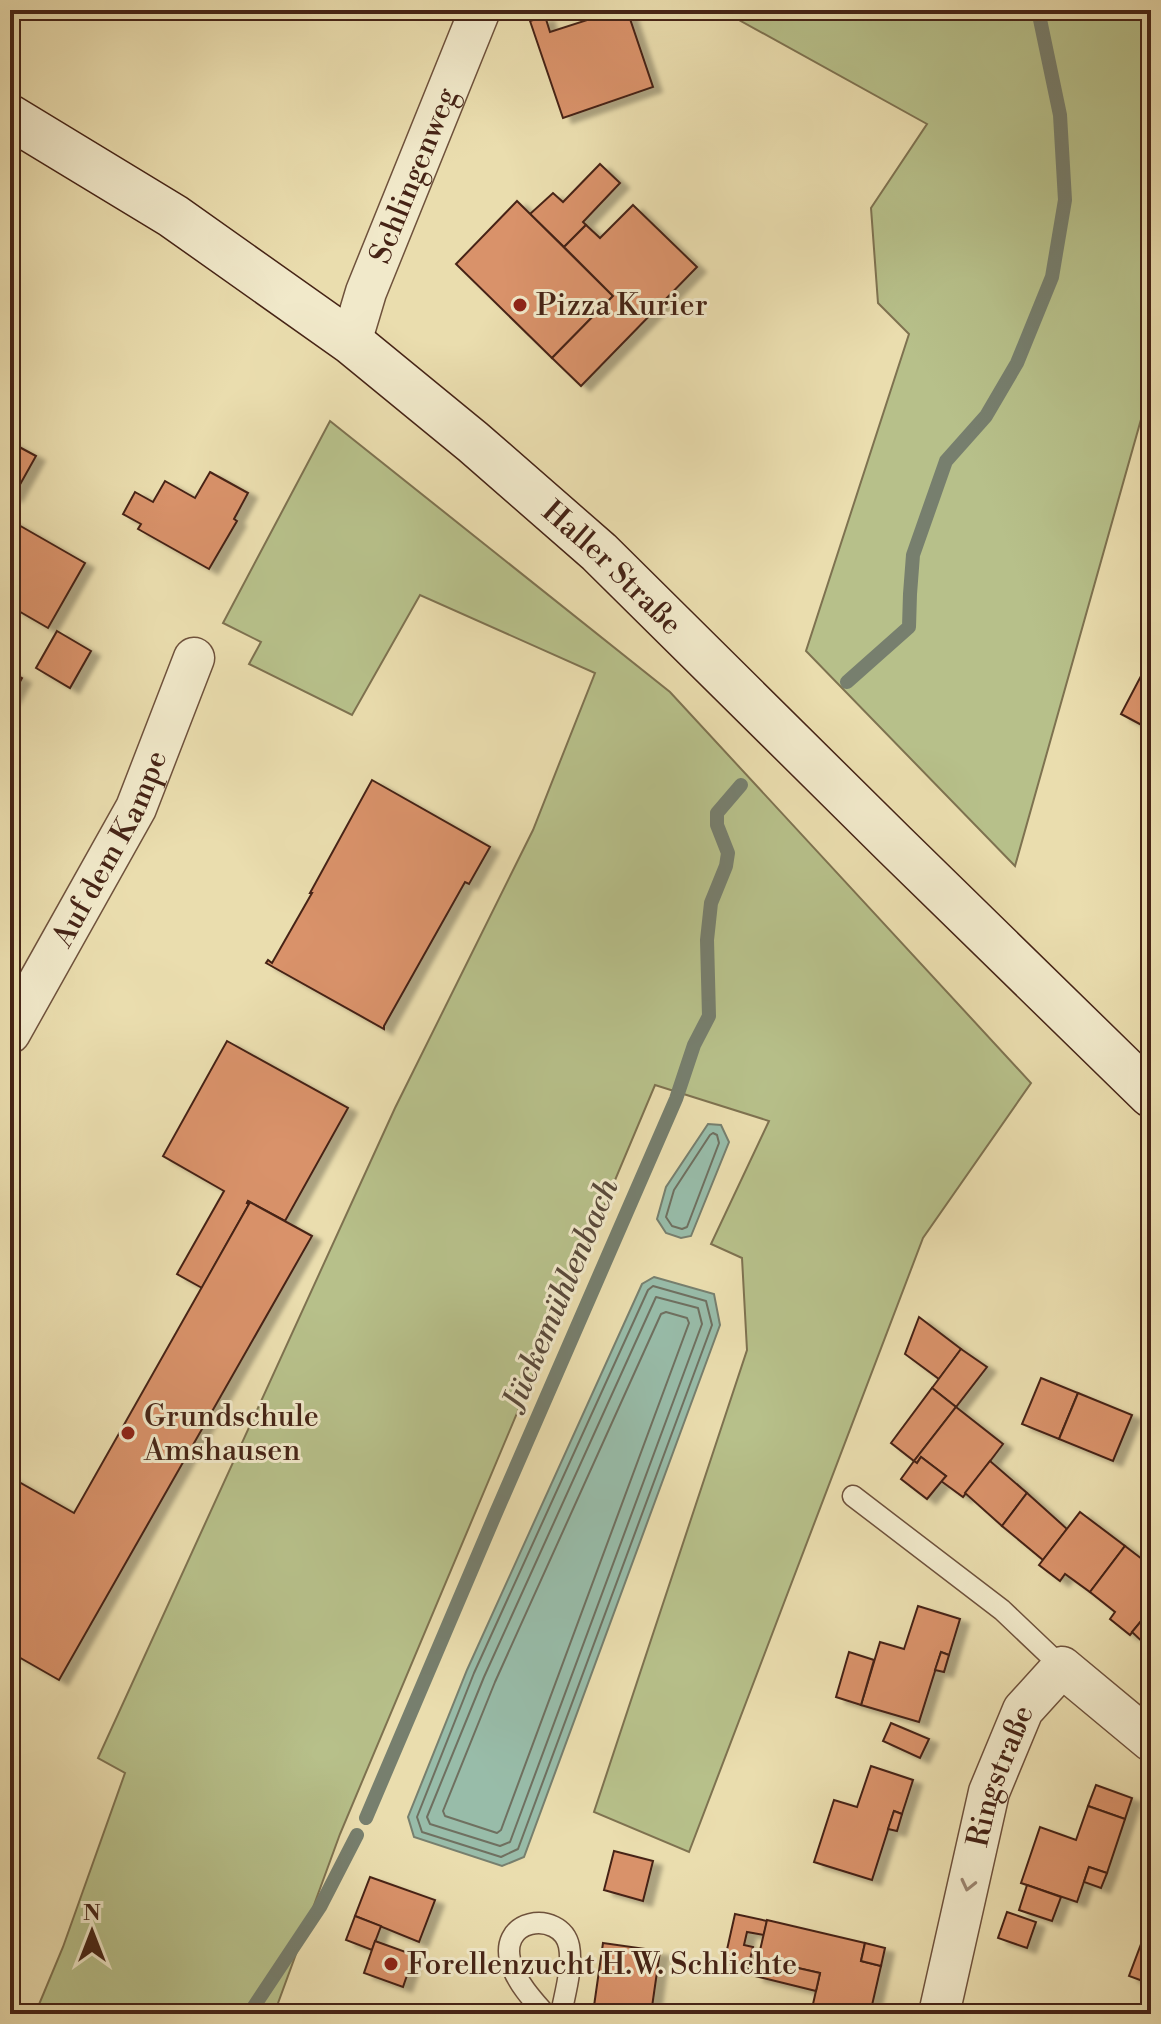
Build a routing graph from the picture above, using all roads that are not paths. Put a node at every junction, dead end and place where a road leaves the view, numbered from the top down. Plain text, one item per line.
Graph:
1 (480, 10) edge
2 (10, 117) edge
3 (351, 342) junction
4 (194, 658) dead end
5 (10, 1033) edge
6 (1151, 1095) edge
7 (853, 1496) dead end
8 (1062, 1667) junction
9 (1151, 1741) edge
10 (545, 2014) edge
11 (561, 2014) edge
12 (939, 2014) edge

1 - 3 street, Schlingenweg
2 - 3 main road, Haller Straße
3 - 6 main road, Haller Straße
4 - 5 street, Auf dem Kampe
7 - 8 lane
8 - 9 street
8 -> 12 street, Ringstraße
10 - 11 lane

